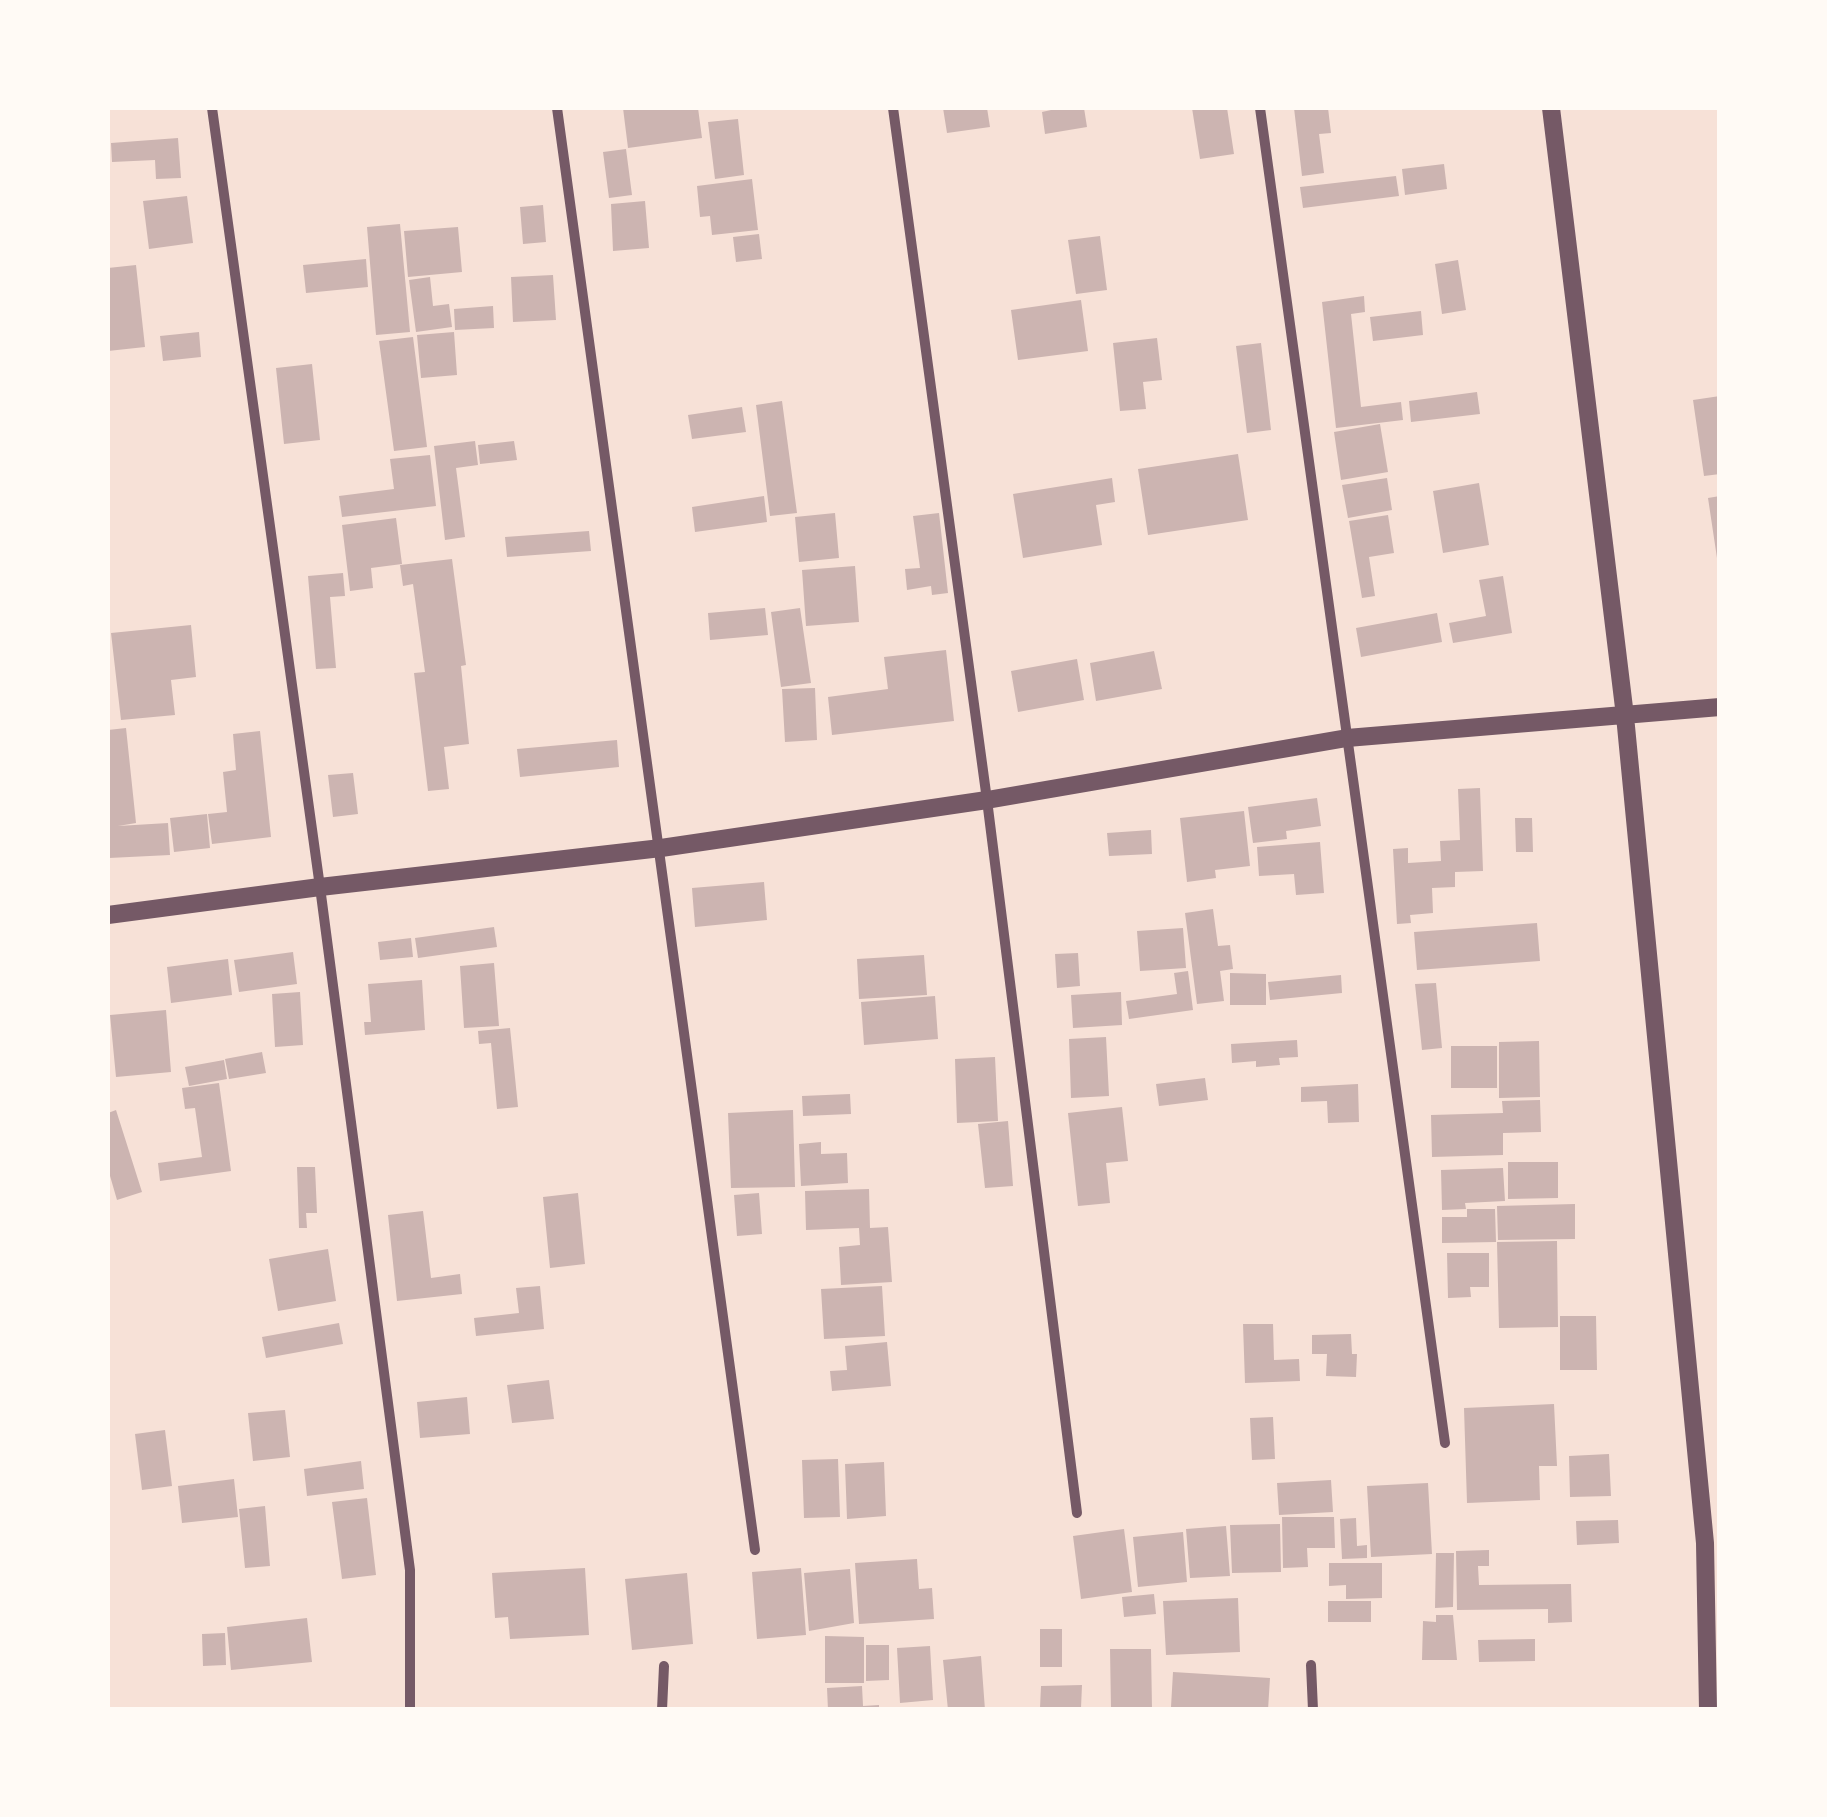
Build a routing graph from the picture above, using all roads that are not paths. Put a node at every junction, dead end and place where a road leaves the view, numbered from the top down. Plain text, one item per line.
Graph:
1 (212, 108) edge
2 (557, 108) edge
3 (893, 108) edge
4 (1260, 108) edge
5 (1551, 108) edge
6 (1720, 707) edge
7 (1625, 716) junction
8 (1347, 738) junction
9 (986, 800) junction
10 (661, 848) junction
11 (320, 886) junction
12 (108, 915) edge
13 (1445, 1442) dead end
14 (1077, 1513) dead end
15 (756, 1550) dead end
16 (664, 1666) dead end
17 (1312, 1666) dead end
18 (410, 1710) edge
19 (662, 1710) edge
20 (1313, 1710) edge
21 (1708, 1710) edge

1 - 11 street
2 - 10 street
3 - 9 street
4 - 8 street
5 - 7 street
6 - 7 street
7 - 8 street
7 - 21 street
8 - 9 street
8 - 13 street
9 - 10 street
9 - 14 street
10 - 11 street
10 - 15 street
11 - 12 street
11 - 18 street
16 - 19 street
17 - 20 street

